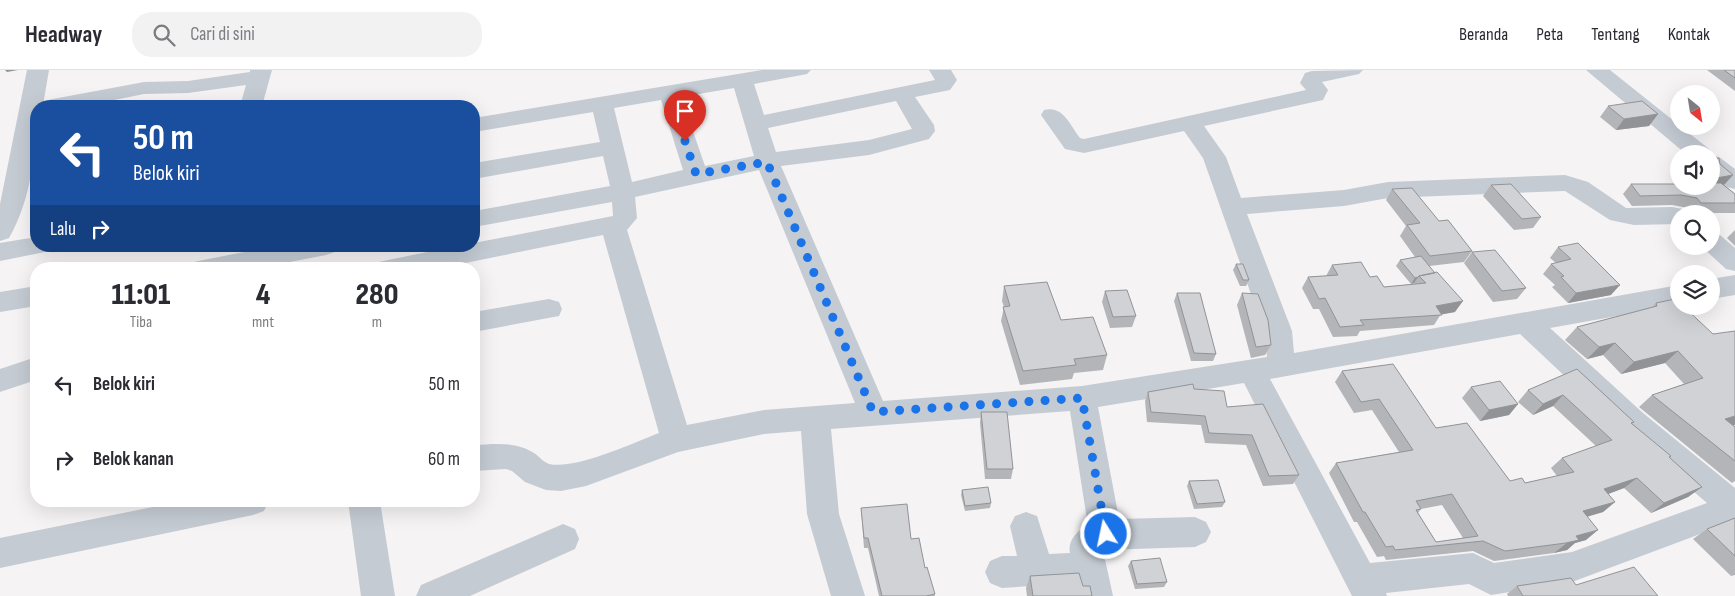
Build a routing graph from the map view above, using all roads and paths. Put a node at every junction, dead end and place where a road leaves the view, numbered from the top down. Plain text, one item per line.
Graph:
1 (213, 70) edge
2 (800, 70) edge
3 (940, 70) edge
4 (1352, 70) edge
5 (1597, 70) edge
6 (42, 71) edge
7 (260, 73) edge
8 (726, 78) edge
9 (144, 88) junction
10 (669, 92) junction
11 (902, 94) junction
12 (35, 100) edge
13 (83, 100) edge
14 (253, 100) edge
15 (602, 103) junction
16 (1052, 115) dead end
17 (1190, 123) junction
18 (480, 124) edge
19 (755, 124) junction
20 (1690, 145) edge
21 (614, 147) junction
22 (30, 151) edge
23 (767, 162) junction
24 (1720, 169) edge
25 (480, 170) edge
26 (696, 174) junction
27 (1735, 181) edge
28 (623, 192) junction
29 (17, 197) edge
30 (1232, 207) junction
31 (1670, 216) edge
32 (480, 218) edge
33 (613, 225) junction
34 (0, 232) edge
35 (30, 247) edge
36 (1720, 249) edge
37 (480, 251) edge
38 (0, 252) edge
39 (312, 252) edge
40 (474, 252) edge
41 (291, 261) edge
42 (423, 262) edge
43 (1735, 262) edge
44 (1735, 285) edge
45 (1720, 288) edge
46 (30, 297) edge
47 (1670, 297) edge
48 (0, 302) edge
49 (549, 309) dead end
50 (480, 321) edge
51 (1525, 322) junction
52 (30, 359) edge
53 (0, 364) edge
54 (1282, 366) junction
55 (30, 370) edge
56 (1251, 370) junction
57 (0, 382) edge
58 (1082, 398) junction
59 (873, 412) junction
60 (815, 418) junction
61 (676, 440) junction
62 (480, 458) edge
63 (203, 507) edge
64 (365, 507) edge
65 (153, 513) edge
66 (1026, 526) dead end
67 (1195, 532) dead end
68 (1106, 534) junction
69 (563, 539) dead end
70 (0, 554) edge
71 (1037, 570) junction
72 (1002, 572) dead end
73 (1092, 581) edge
74 (1366, 588) edge
75 (378, 596) edge
76 (433, 596) edge
77 (848, 596) edge

1 - 9 street
2 - 8 street
3 - 11 street
4 - 17 street
5 - 20 street
6 - 12 street
7 - 9 street
7 - 14 street
8 - 10 street
8 - 19 street
9 - 13 street
10 - 15 street
10 - 26 street
11 - 19 street
11 - 23 street
15 - 18 street
15 - 21 street
16 - 17 street
17 - 30 street
19 - 23 street
21 - 25 street
21 - 28 street
22 - 29 street
23 - 26 street
23 - 59 street
24 - 27 street
26 - 28 street
28 - 32 street
28 - 33 street
29 - 34 street
30 - 31 street
30 - 54 street
33 - 37 street
33 - 61 street
35 - 38 street
36 - 43 street
39 - 41 street
40 - 42 street
44 - 45 street
46 - 48 street
47 - 51 street
49 - 50 street
51 - 54 street
51 - 74 street
52 - 53 street
54 - 56 street
55 - 57 street
56 - 58 street
56 - 74 street
58 - 59 street
58 - 68 street
59 - 60 street
60 - 61 street
60 - 77 street
61 - 62 street
63 - 65 street
64 - 75 street
65 - 70 street
66 - 71 street
67 - 68 street
68 - 73 street
69 - 76 street
71 - 72 street
71 - 73 street

